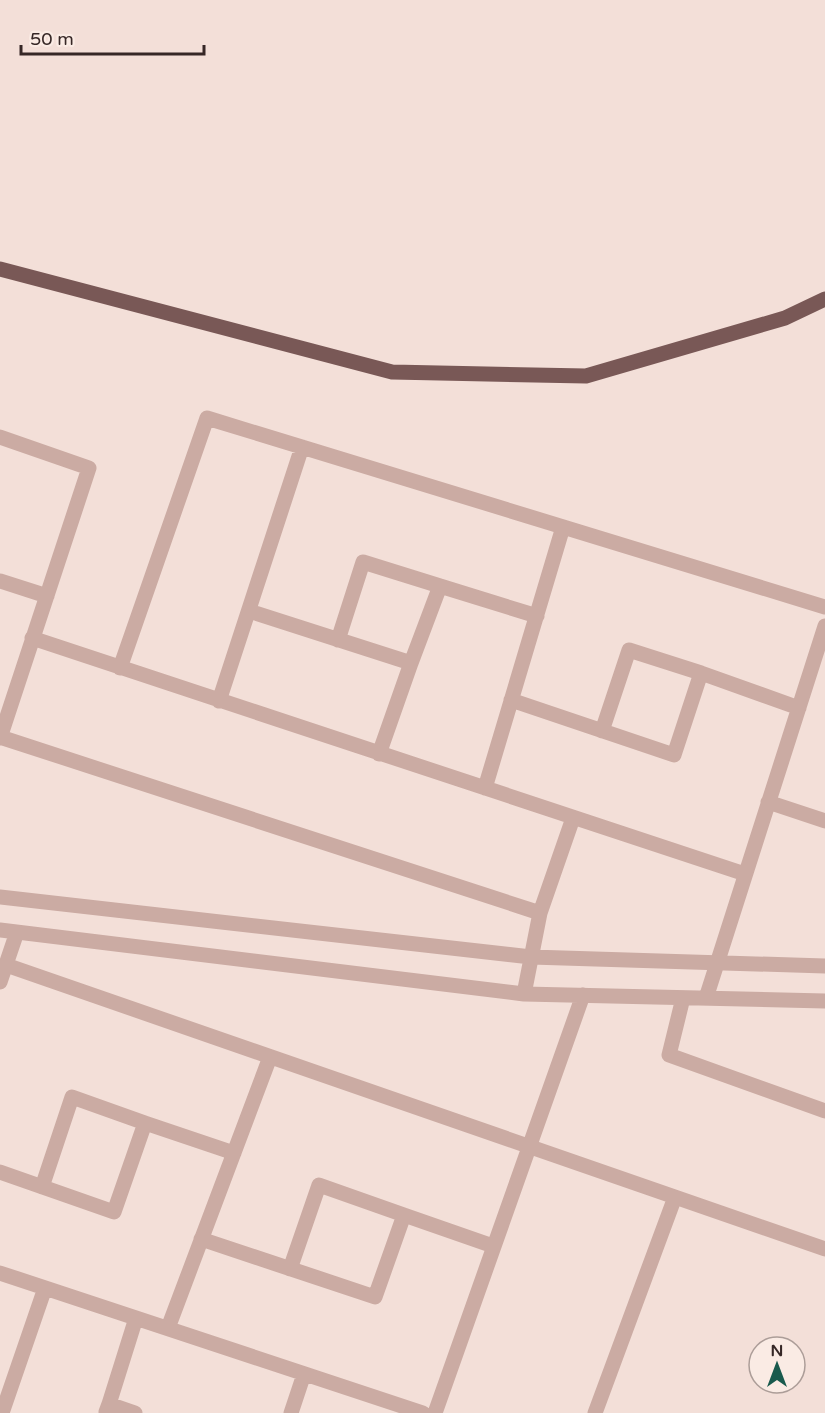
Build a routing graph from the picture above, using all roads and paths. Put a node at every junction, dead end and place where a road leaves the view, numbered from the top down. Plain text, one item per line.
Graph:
1 (0, 269) edge
2 (825, 299) edge
3 (0, 437) edge
4 (302, 447) junction
5 (563, 527) junction
6 (0, 581) edge
7 (440, 586) junction
8 (47, 596) junction
9 (825, 607) edge
10 (249, 611) junction
11 (537, 616) junction
12 (825, 626) edge
13 (32, 638) junction
14 (338, 640) junction
15 (411, 663) junction
16 (120, 668) junction
17 (701, 673) junction
18 (511, 700) junction
19 (219, 701) junction
20 (799, 708) junction
21 (602, 731) junction
22 (0, 737) edge
23 (379, 754) junction
24 (484, 788) junction
25 (768, 802) junction
26 (573, 818) junction
27 (825, 821) edge
28 (745, 874) junction
29 (0, 897) edge
30 (540, 913) junction
31 (0, 930) edge
32 (17, 932) junction
33 (531, 957) junction
34 (717, 962) junction
35 (6, 965) junction
36 (825, 966) edge
37 (0, 982) edge
38 (524, 994) junction
39 (583, 995) junction
40 (683, 998) junction
41 (706, 998) junction
42 (825, 1001) edge
43 (270, 1057) junction
44 (825, 1111) edge
45 (146, 1124) junction
46 (527, 1146) junction
47 (234, 1153) junction
48 (0, 1172) edge
49 (42, 1187) junction
50 (675, 1197) junction
51 (404, 1215) junction
52 (201, 1239) junction
53 (493, 1246) junction
54 (825, 1249) edge
55 (290, 1269) junction
56 (0, 1273) edge
57 (45, 1288) junction
58 (136, 1318) junction
59 (168, 1328) junction
60 (304, 1374) junction
61 (107, 1408) edge
62 (2, 1413) edge
63 (135, 1413) edge
64 (291, 1413) edge
65 (423, 1413) edge
66 (435, 1413) edge
67 (595, 1413) edge

1 - 2 main road
3 - 8 street
4 - 5 street
4 - 10 street
4 - 16 street
5 - 9 street
5 - 11 street
6 - 8 street
7 - 11 street
7 - 14 street
7 - 15 street
8 - 13 street
10 - 14 street
10 - 19 street
11 - 18 street
12 - 20 street
13 - 16 street
13 - 22 street
14 - 15 street
15 - 23 street
16 - 19 street
17 - 20 street
17 - 21 street
17 - 21 street
18 - 21 street
18 - 24 street
19 - 23 street
20 - 25 street
22 - 30 street
23 - 24 street
24 - 26 street
25 - 27 street
25 - 28 street
26 - 28 street
26 - 30 street
28 - 34 street
29 - 33 street
30 - 33 street
31 - 32 street
32 - 35 street
32 - 38 street
33 - 34 street
33 - 38 street
34 - 36 street
34 - 41 street
35 - 37 street
35 - 43 street
38 - 39 street
39 - 40 street
39 - 46 street
40 - 41 street
40 - 44 street
41 - 42 street
43 - 46 street
43 - 47 street
45 - 47 street
45 - 49 street
45 - 49 street
46 - 50 street
46 - 53 street
47 - 52 street
48 - 49 street
50 - 54 street
50 - 67 street
51 - 53 street
51 - 55 street
51 - 55 street
52 - 55 street
52 - 59 street
53 - 66 street
56 - 57 street
57 - 58 street
57 - 62 street
58 - 59 street
58 - 61 street
59 - 60 street
60 - 64 street
60 - 65 street
61 - 63 street

